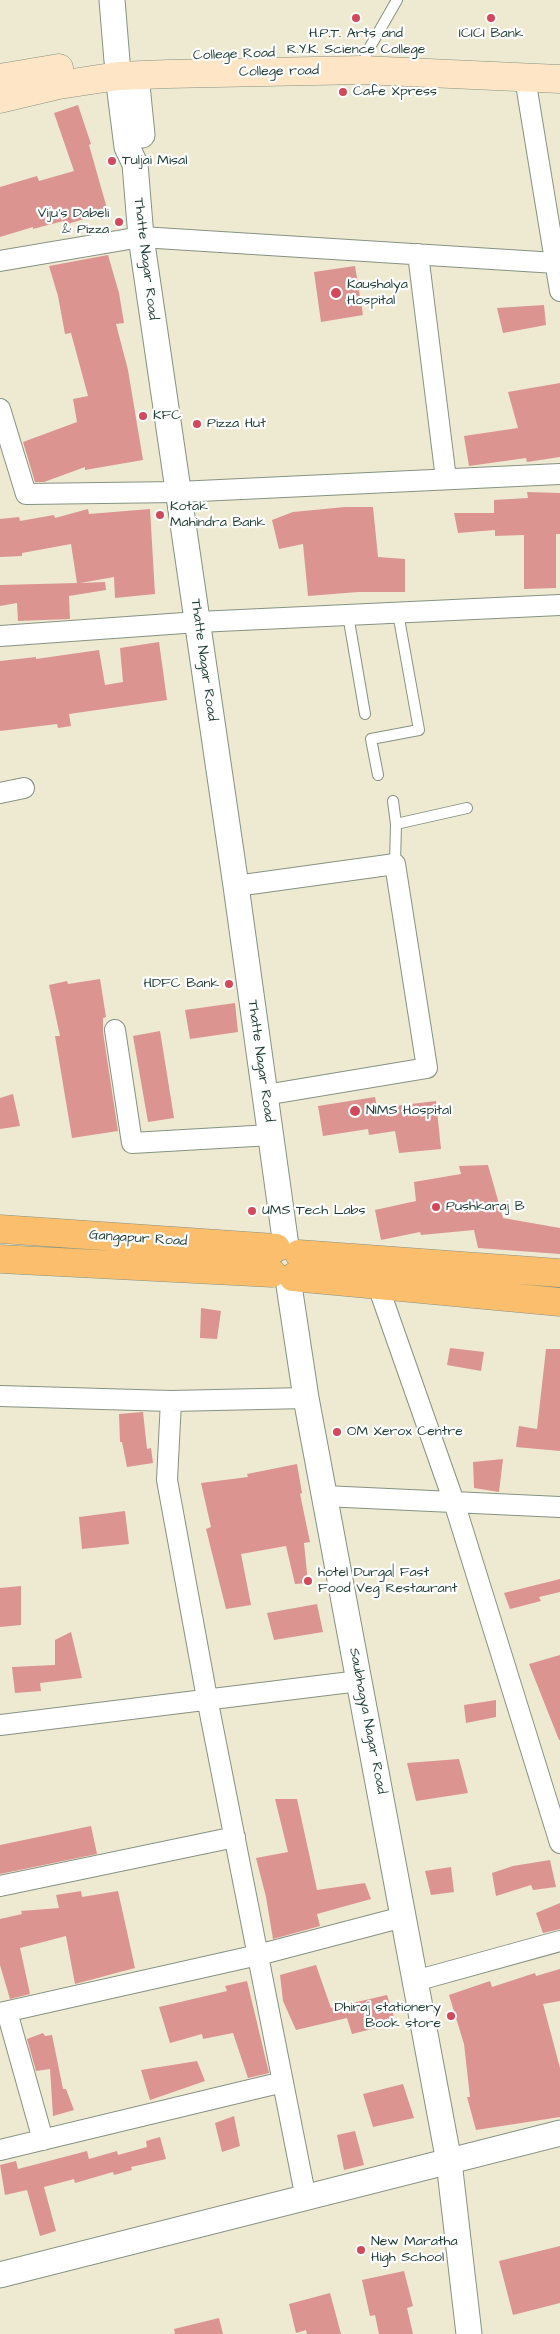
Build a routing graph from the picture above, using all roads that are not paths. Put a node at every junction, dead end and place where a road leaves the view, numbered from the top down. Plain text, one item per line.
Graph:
1 (112, 0) edge
2 (128, 0) edge
3 (397, 0) edge
4 (560, 60) edge
5 (365, 62) junction
6 (126, 68) junction
7 (0, 78) edge
8 (525, 78) junction
9 (560, 79) edge
10 (0, 98) edge
11 (140, 237) junction
12 (418, 254) junction
13 (0, 261) edge
14 (556, 263) junction
15 (560, 291) edge
16 (0, 409) edge
17 (560, 474) edge
18 (446, 479) junction
19 (178, 492) junction
20 (560, 605) edge
21 (398, 613) junction
22 (348, 616) junction
23 (198, 622) junction
24 (0, 636) edge
25 (365, 714) dead end
26 (378, 775) dead end
27 (24, 788) dead end
28 (0, 793) edge
29 (393, 802) dead end
30 (468, 808) dead end
31 (396, 824) junction
32 (395, 864) junction
33 (236, 886) junction
34 (115, 1030) dead end
35 (265, 1095) junction
36 (271, 1135) junction
37 (0, 1229) edge
38 (0, 1259) edge
39 (286, 1263) junction
40 (560, 1273) edge
41 (378, 1286) junction
42 (560, 1302) edge
43 (0, 1396) edge
44 (306, 1398) junction
45 (170, 1401) junction
46 (324, 1496) junction
47 (454, 1502) junction
48 (560, 1507) edge
49 (359, 1681) junction
50 (207, 1698) junction
51 (0, 1725) edge
52 (235, 1837) junction
53 (560, 1843) edge
54 (0, 1886) edge
55 (403, 1917) junction
56 (560, 1941) edge
57 (258, 1955) junction
58 (415, 1981) junction
59 (3, 2012) edge
60 (283, 2082) junction
61 (560, 2133) edge
62 (43, 2140) junction
63 (0, 2150) edge
64 (449, 2162) junction
65 (306, 2199) junction
66 (0, 2275) edge
67 (470, 2334) edge

1 - 6 street
2 - 6 street
3 - 5 lane
4 - 5 main road
5 - 6 main road, College road
5 - 8 main road, College road
6 - 7 main road
6 - 10 main road, College road
6 - 11 street, Thatte Nagar Road
8 - 9 main road, College road
8 - 14 street
11 - 12 street
11 - 13 street
11 - 19 street, Thatte Nagar Road
12 - 14 street
12 - 18 street
14 - 15 street
16 - 19 street
17 - 18 street
18 - 19 street
19 - 23 street, Thatte Nagar Road
20 - 21 street
21 - 22 street
21 - 26 lane
22 - 23 street
22 - 25 lane
23 - 24 street
23 - 33 street, Thatte Nagar Road
27 - 28 street
29 - 31 lane
30 - 31 lane
31 - 32 lane
32 - 33 street
32 - 35 street
33 - 35 street, Thatte Nagar Road
34 - 36 street
35 - 36 street, Thatte Nagar Road
36 - 39 street, Thatte Nagar Road
37 - 39 main road, Gangapur Road
38 - 39 main road, Gangapur Road
39 - 40 main road, Gangapur Road
39 - 41 main road, Gangapur Road
39 - 44 street, Saubhagya Nagar Road
41 - 42 main road, Gangapur Road
41 - 47 street
43 - 45 street
44 - 45 street
44 - 46 street, Saubhagya Nagar Road
45 - 50 street
46 - 47 street
46 - 49 street, Saubhagya Nagar Road
47 - 48 street
47 - 53 street
49 - 50 street
49 - 55 street, Saubhagya Nagar Road
50 - 51 street
50 - 52 street
52 - 54 street
52 - 57 street
55 - 57 street
55 - 58 street, Saubhagya Nagar Road
56 - 58 street
57 - 59 street
57 - 60 street
58 - 64 street, Saubhagya Nagar Road
59 - 62 street
60 - 62 street
60 - 65 street
61 - 64 street
62 - 63 street
64 - 65 street
64 - 67 street, Saubhagya Nagar Road
65 - 66 street

